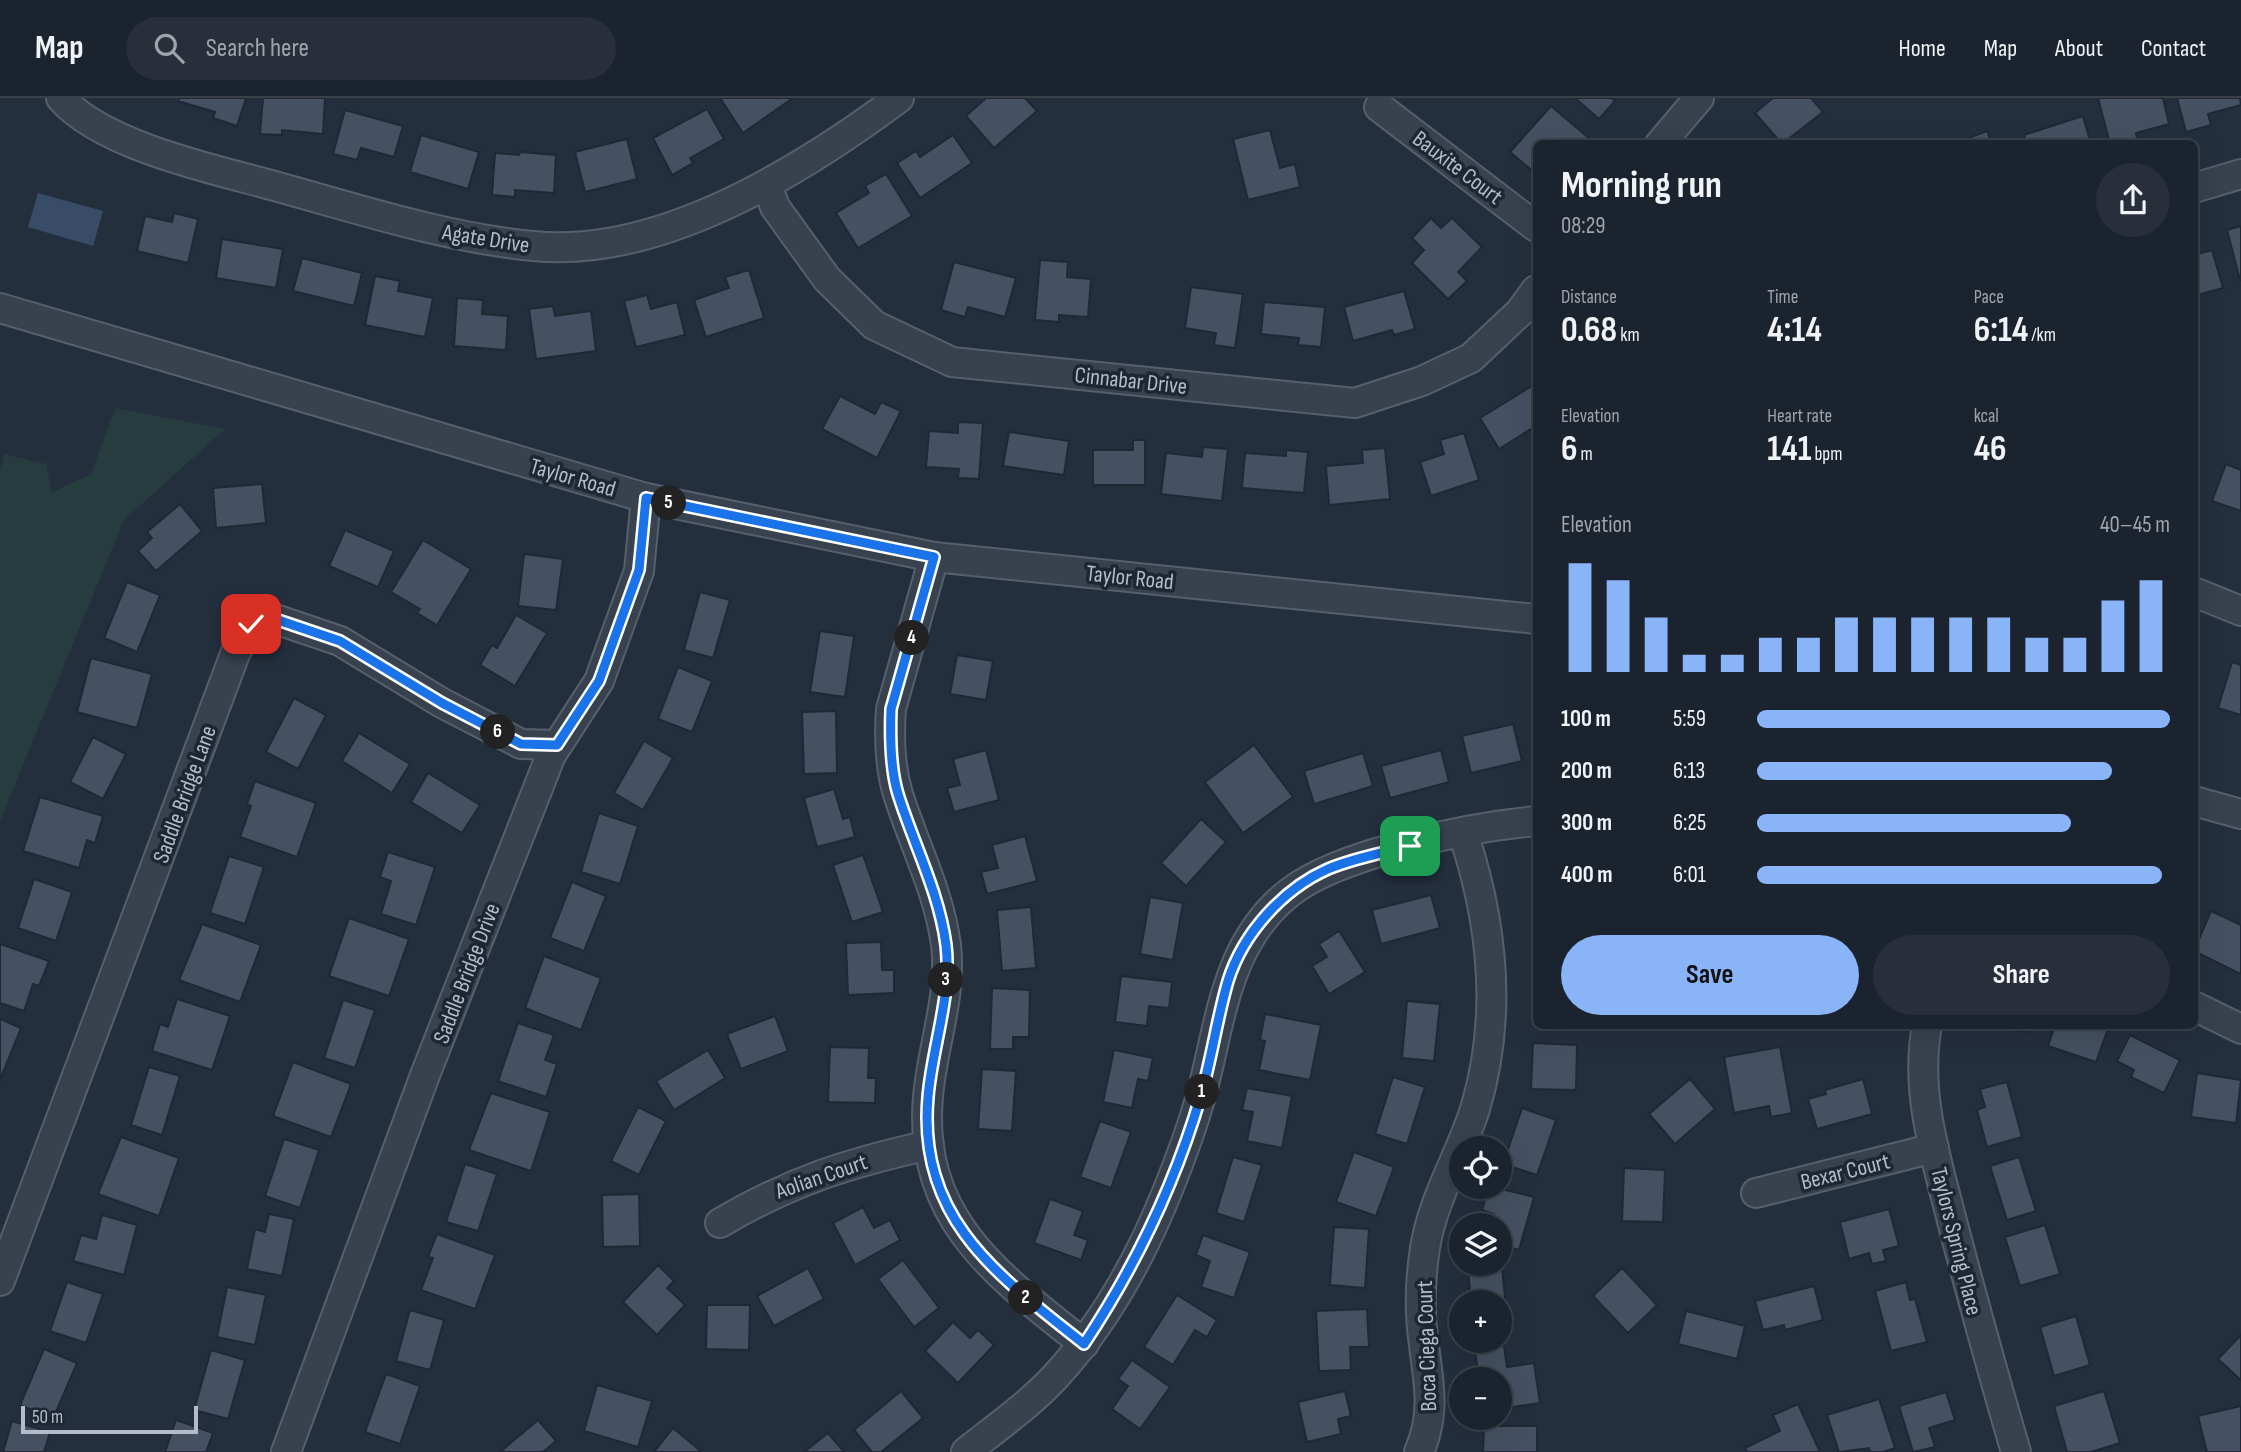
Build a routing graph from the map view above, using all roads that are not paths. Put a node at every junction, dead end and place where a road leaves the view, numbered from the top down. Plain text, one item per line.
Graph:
1 (61, 98) edge
2 (899, 98) edge
3 (1699, 98) edge
4 (1379, 107) dead end
5 (1663, 140) edge
6 (2241, 174) edge
7 (767, 185) junction
8 (2198, 187) edge
9 (1533, 225) edge
10 (1533, 294) edge
11 (0, 308) edge
12 (646, 498) junction
13 (934, 557) junction
14 (2198, 594) edge
15 (2241, 611) edge
16 (1533, 619) edge
17 (557, 745) junction
18 (2198, 802) edge
19 (2241, 814) edge
20 (1533, 822) edge
21 (1464, 833) junction
22 (2198, 1008) edge
23 (1927, 1029) edge
24 (2241, 1029) edge
25 (929, 1145) junction
26 (1934, 1148) junction
27 (1756, 1193) dead end
28 (720, 1223) dead end
29 (0, 1281) edge
30 (1084, 1344) junction
31 (286, 1452) edge
32 (966, 1452) edge
33 (1419, 1452) edge
34 (2016, 1452) edge

1 - 7 street, Agate Drive
2 - 7 street, Agate Drive
3 - 5 street
4 - 9 street, Bauxite Court
6 - 8 street
7 - 10 street, Cinnabar Drive
11 - 12 street, Taylor Road
12 - 13 street, Taylor Road
12 - 17 street, Saddle Bridge Drive
13 - 16 street, Taylor Road
13 - 25 street
14 - 15 street
17 - 29 street, Saddle Bridge Lane
17 - 31 street, Saddle Bridge Drive
18 - 19 street
20 - 21 street
21 - 30 street
21 - 33 street, Boca Ciega Court
22 - 24 street
23 - 26 street, Taylors Spring Place
25 - 28 street, Aolian Court
25 - 30 street
26 - 27 street, Bexar Court
26 - 34 street, Taylors Spring Place
30 - 32 street

